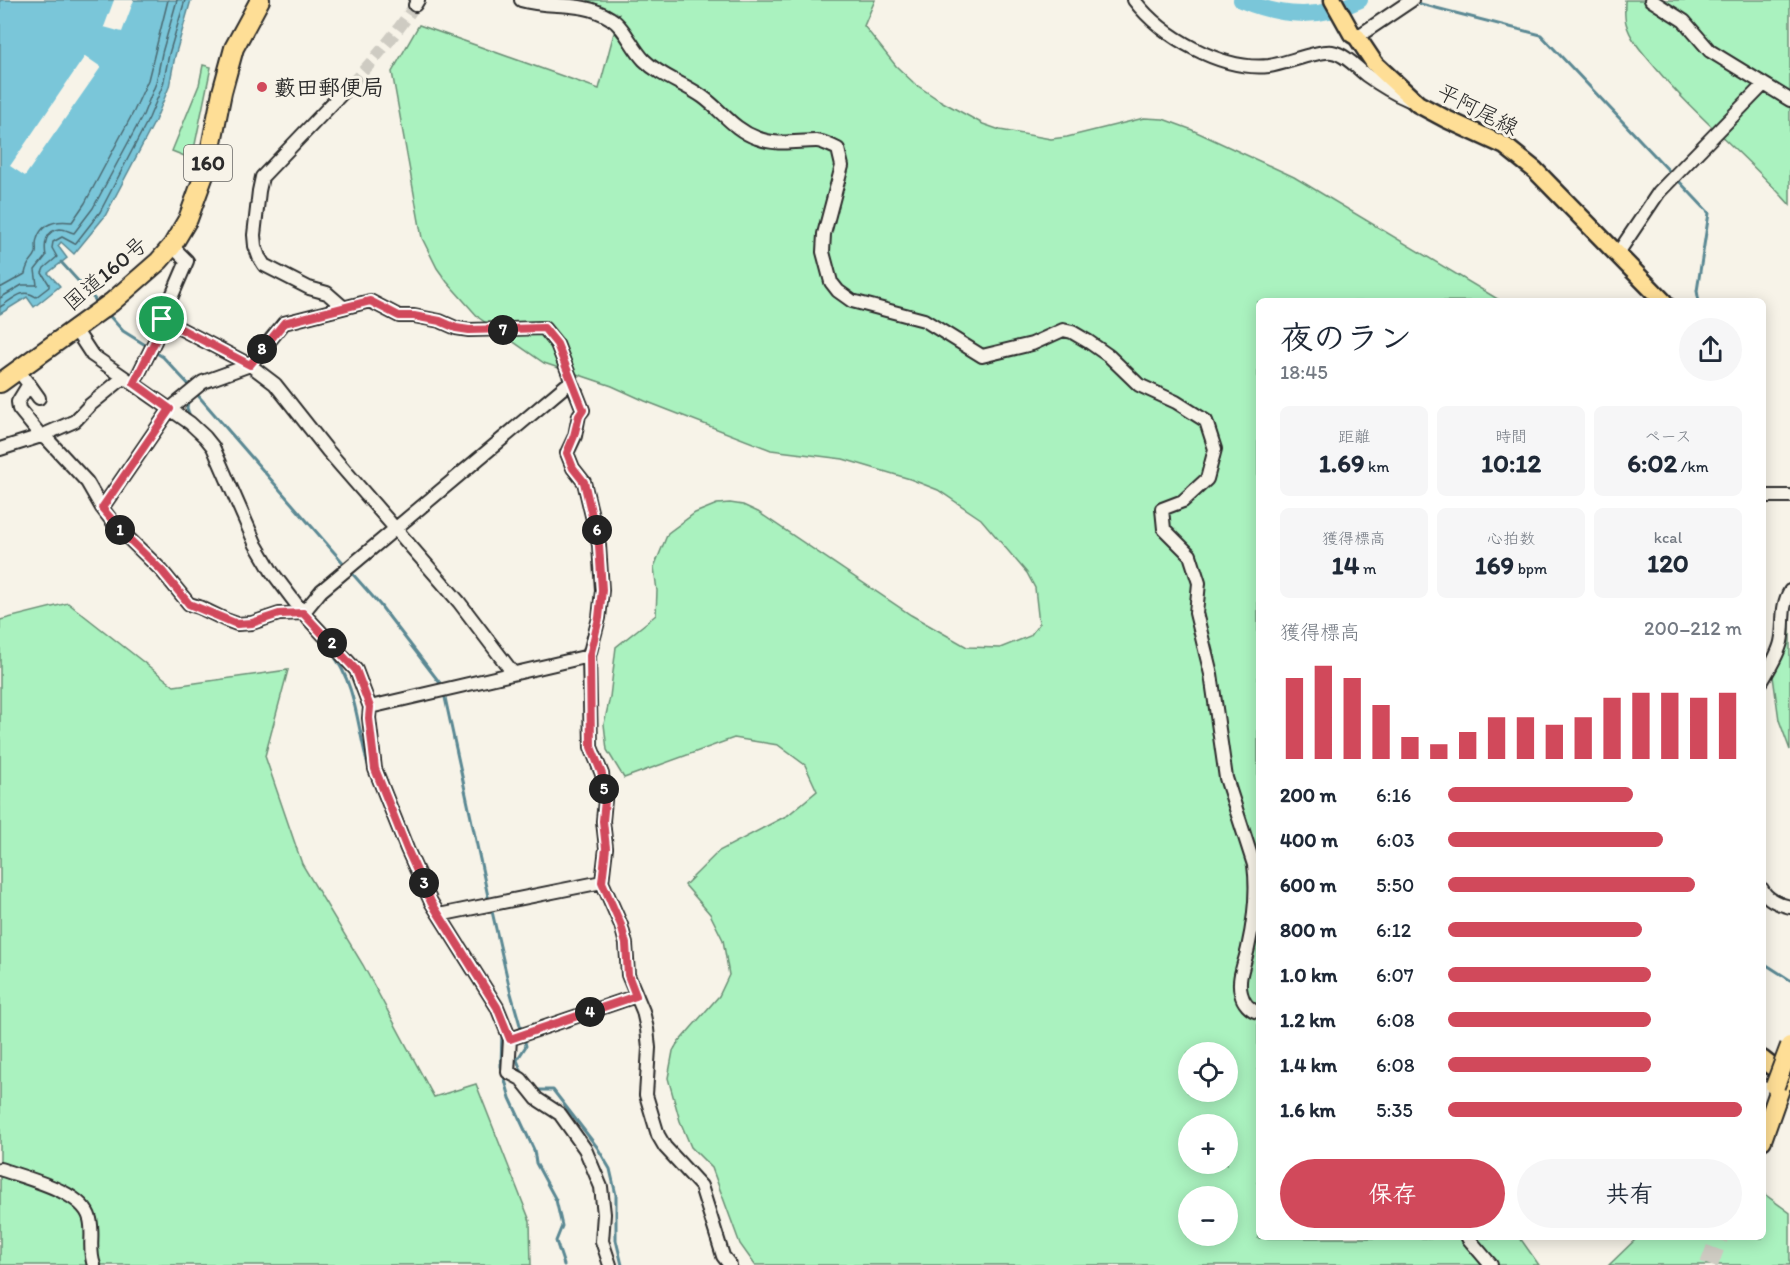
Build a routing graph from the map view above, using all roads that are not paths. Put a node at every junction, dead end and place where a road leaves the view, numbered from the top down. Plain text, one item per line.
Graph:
1 (260, 0) edge
2 (521, 0) edge
3 (1134, 0) edge
4 (1333, 0) edge
5 (1412, 0) edge
6 (1651, 0) edge
7 (1354, 36) junction
8 (351, 84) tunnel mouth
9 (1764, 84) junction
10 (1790, 100) edge
11 (1419, 104) junction
12 (172, 246) junction
13 (1618, 253) junction
14 (1660, 298) edge
15 (343, 307) junction
16 (162, 319) junction
17 (75, 329) junction
18 (250, 365) junction
19 (18, 370) junction
20 (129, 381) junction
21 (570, 382) junction
22 (0, 383) edge
23 (170, 409) junction
24 (41, 436) junction
25 (0, 449) edge
26 (1766, 496) edge
27 (1790, 496) edge
28 (102, 508) junction
29 (396, 530) junction
30 (1790, 591) edge
31 (303, 613) junction
32 (590, 656) junction
33 (1766, 673) edge
34 (513, 674) junction
35 (370, 707) junction
36 (1256, 878) edge
37 (1256, 878) edge
38 (602, 882) junction
39 (1766, 895) edge
40 (1790, 907) edge
41 (439, 915) junction
42 (636, 996) junction
43 (1256, 1012) edge
44 (510, 1039) junction
45 (1790, 1046) edge
46 (1790, 1063) edge
47 (1766, 1064) edge
48 (1782, 1086) edge
49 (1766, 1113) edge
50 (1766, 1129) edge
51 (0, 1169) edge
52 (1470, 1240) edge
53 (94, 1265) edge
54 (609, 1265) edge
55 (730, 1265) edge
56 (1491, 1265) edge

1 - 12 highway, 国道160号 / 160
2 - 37 street
3 - 11 street
4 - 7 main road, 平阿尾線
5 - 7 street
6 - 9 street
7 - 11 main road, 平阿尾線
8 - 15 street
9 - 10 street
9 - 13 street
11 - 13 main road, 平阿尾線
12 - 16 street
12 - 17 highway, 国道160号 / 160
13 - 14 main road, 平阿尾線
15 - 18 street
15 - 21 street
16 - 18 street
16 - 20 street
17 - 19 highway, 国道160号 / 160
17 - 20 street
18 - 23 street
18 - 29 street
19 - 22 highway, 国道160号 / 160
19 - 24 street
20 - 23 street
20 - 24 street
21 - 29 street
21 - 32 street
23 - 28 street
23 - 31 street
24 - 25 street
24 - 28 street
26 - 27 street
28 - 31 street
29 - 31 street
29 - 34 street
30 - 33 street
31 - 35 street
32 - 34 street
32 - 38 street
34 - 35 street
35 - 41 street
36 - 43 street
38 - 41 street
38 - 42 street
39 - 40 street
41 - 44 street
42 - 44 street
42 - 55 street
44 - 54 street
45 - 48 highway, bridge
46 - 48 highway
47 - 48 main road
48 - 49 highway
48 - 50 highway
51 - 53 street
52 - 56 street

